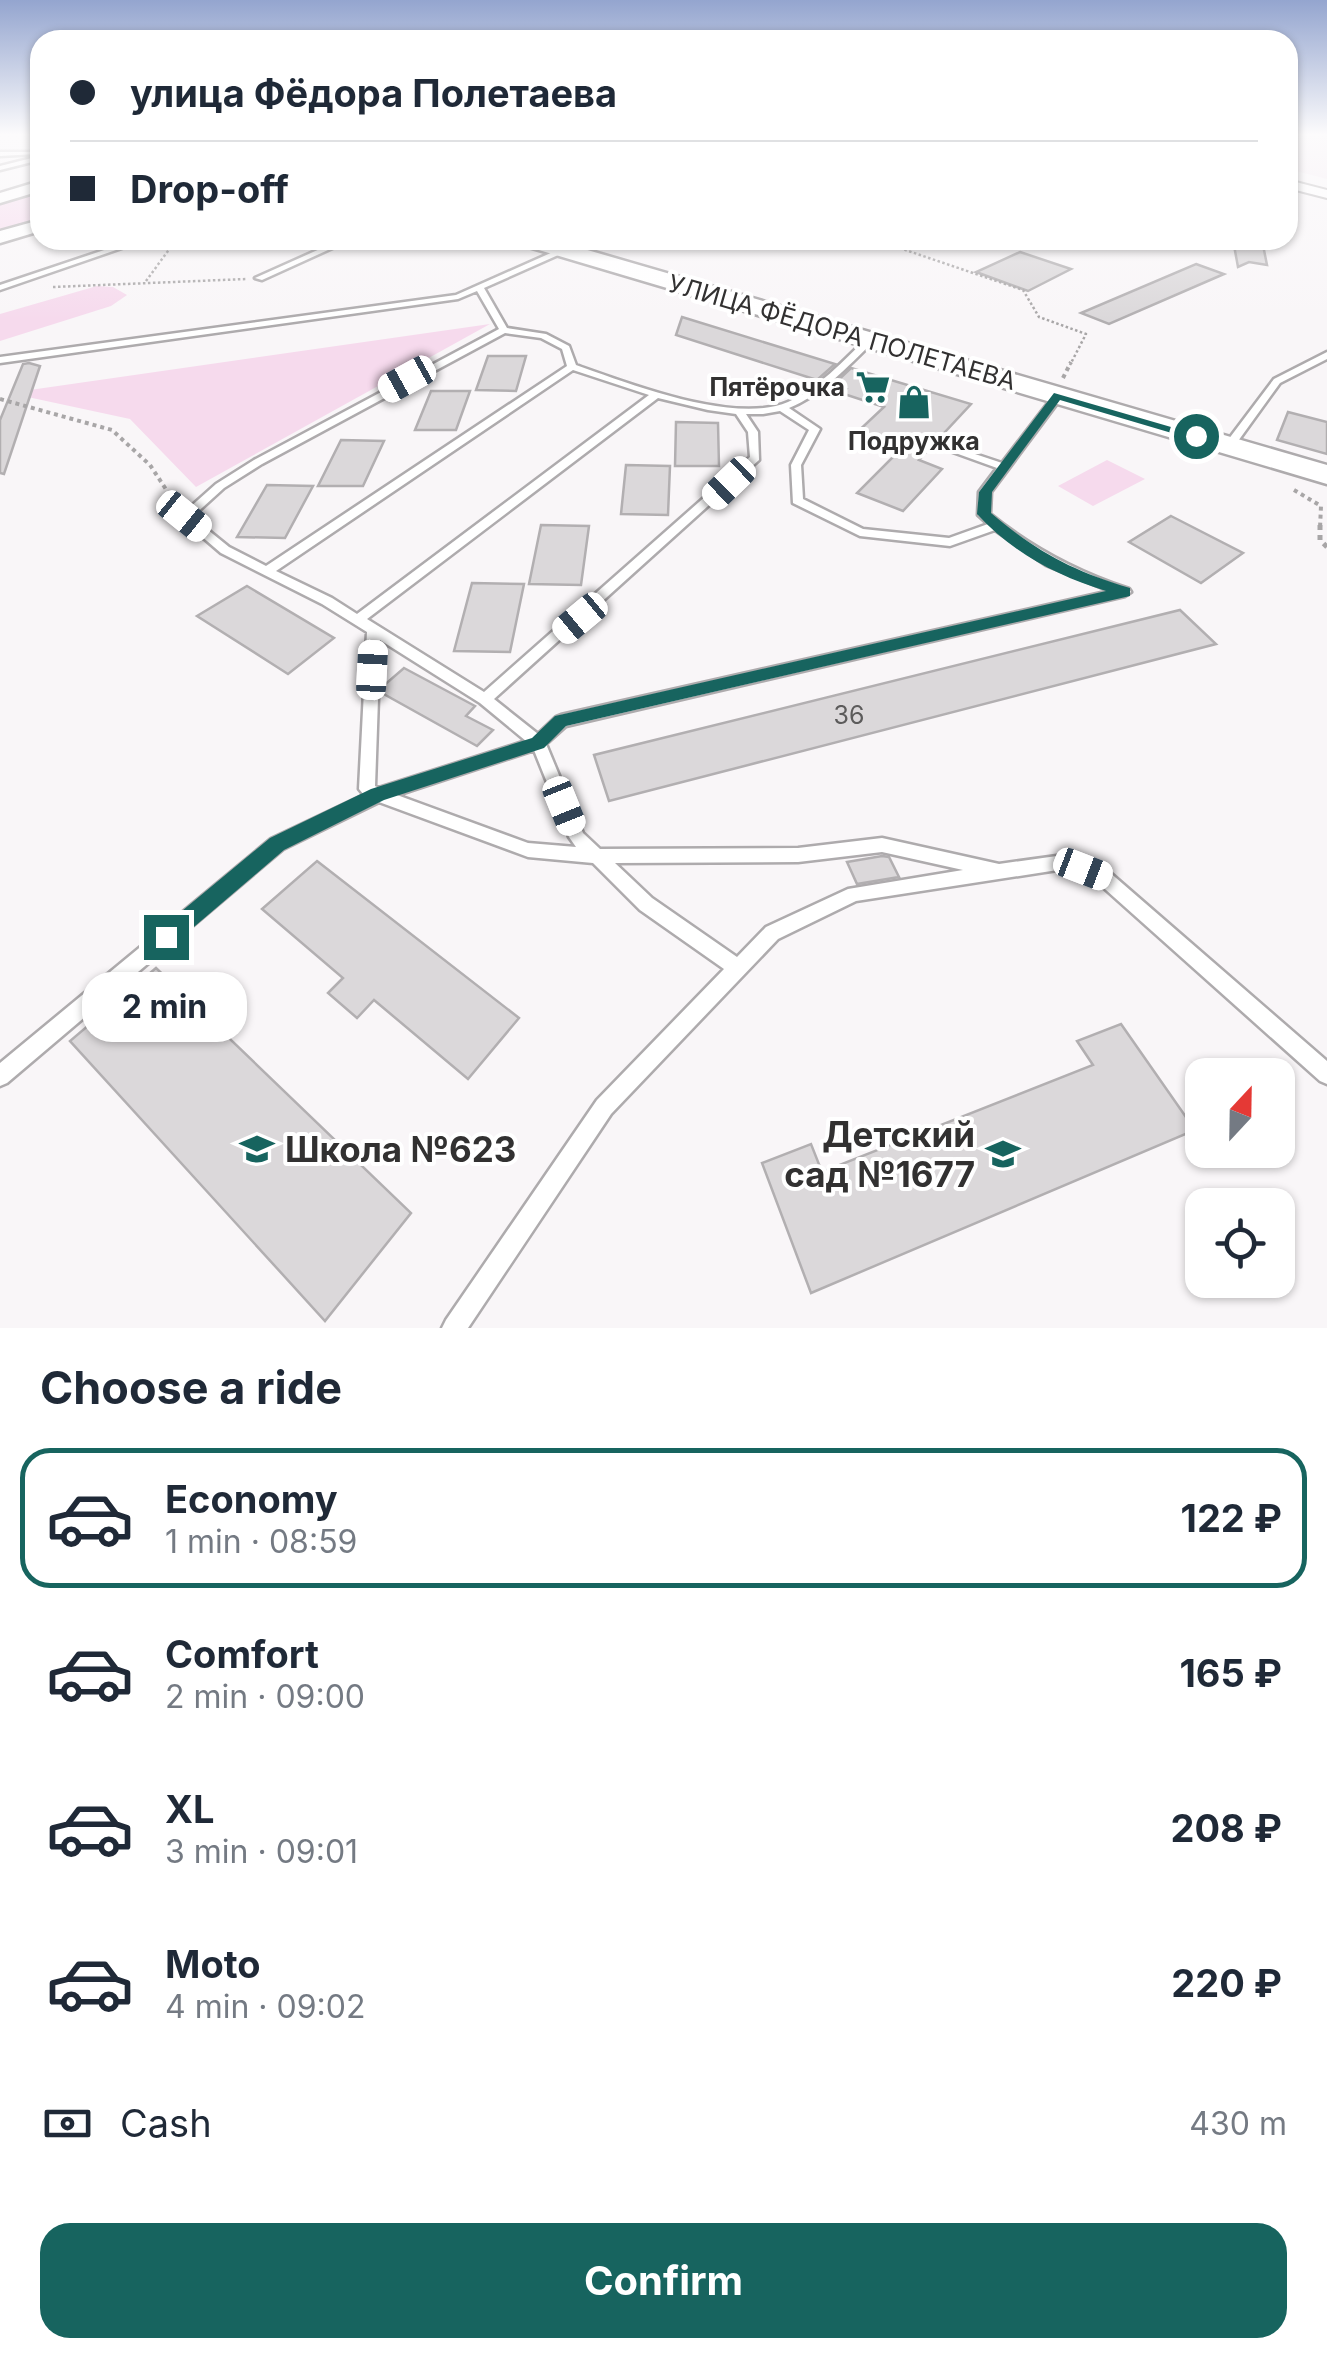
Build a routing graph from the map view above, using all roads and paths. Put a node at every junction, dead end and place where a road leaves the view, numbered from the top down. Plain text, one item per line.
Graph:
1 (30, 228) edge
2 (0, 237) edge
3 (112, 250) edge
4 (169, 250) edge
5 (323, 250) edge
6 (562, 250) joint
7 (905, 250) edge
8 (260, 278) joint
9 (146, 281) junction
10 (16, 283) junction
11 (0, 288) edge
12 (480, 289) junction
13 (504, 330) junction
14 (870, 340) junction
15 (1327, 355) edge
16 (0, 360) edge
17 (572, 367) junction
18 (1058, 390) junction
19 (656, 395) junction
20 (0, 400) edge
21 (782, 408) junction
22 (738, 409) junction
23 (941, 446) dead end
24 (1229, 446) junction
25 (1004, 467) junction
26 (1327, 475) edge
27 (1290, 487) dead end
28 (184, 516) junction
29 (996, 525) junction
30 (1327, 547) edge
31 (267, 571) junction
32 (356, 620) junction
33 (374, 630) junction
34 (485, 699) junction
35 (538, 743) junction
36 (378, 794) junction
37 (596, 856) junction
38 (1003, 871) junction
39 (738, 968) junction
40 (1327, 1074) edge
41 (0, 1076) edge
42 (454, 1328) edge

1 - 2 street
3 - 10 lane
4 - 9 path
5 - 8 lane
6 - 12 lane
6 - 14 main road, УЛИЦА ФЁДОРА ПОЛЕТАЕВА
7 - 18 path
8 - 9 path
9 - 10 path
10 - 11 lane
12 - 13 lane
12 - 16 lane
13 - 17 lane
13 - 28 lane
14 - 18 main road, УЛИЦА ФЁДОРА ПОЛЕТАЕВА
14 - 21 lane
15 - 24 lane
17 - 19 lane
17 - 31 lane
18 - 24 main road, УЛИЦА ФЁДОРА ПОЛЕТАЕВА
18 - 25 lane
19 - 22 lane
19 - 32 lane
20 - 28 path
21 - 22 lane
21 - 29 lane
22 - 34 lane
23 - 25 lane
24 - 26 main road, УЛИЦА ФЁДОРА ПОЛЕТАЕВА
25 - 29 lane
27 - 30 path
28 - 31 lane
29 - 35 lane
31 - 32 lane
32 - 33 lane
33 - 34 lane
33 - 36 lane
34 - 35 lane
35 - 36 lane
35 - 37 lane
36 - 37 lane
36 - 41 lane
37 - 38 lane
37 - 39 lane
38 - 39 lane
38 - 40 lane
39 - 42 lane

